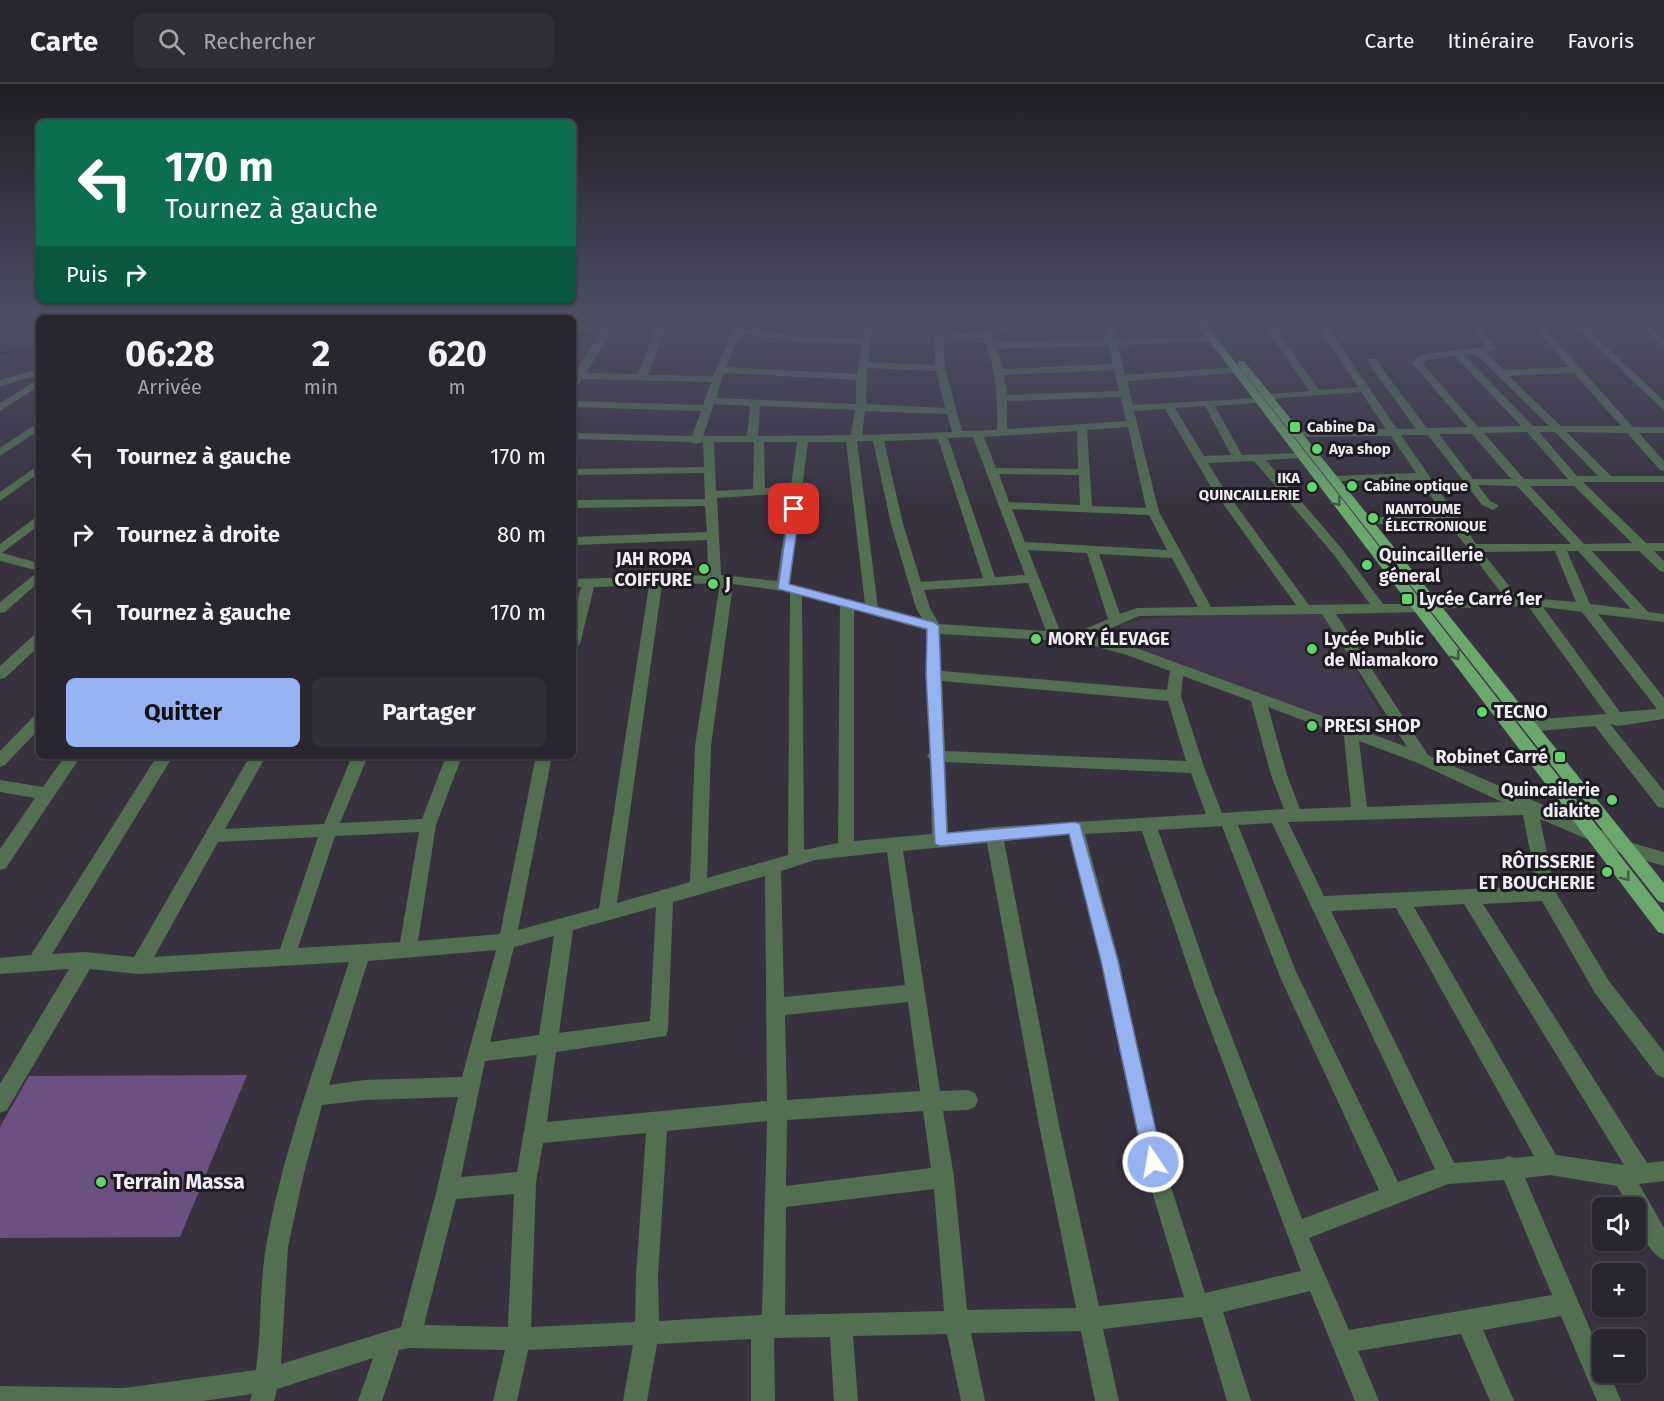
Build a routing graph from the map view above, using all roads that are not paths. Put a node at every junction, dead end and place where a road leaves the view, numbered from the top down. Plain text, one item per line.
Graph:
1 (715, 383) edge
2 (861, 383) edge
3 (944, 383) edge
4 (1000, 383) edge
5 (1122, 383) edge
6 (1247, 383) edge
7 (1252, 383) edge
8 (1309, 383) edge
9 (1360, 383) edge
10 (1389, 383) edge
11 (1435, 383) edge
12 (1486, 383) edge
13 (1513, 383) edge
14 (1589, 383) edge
15 (1640, 383) edge
16 (36, 384) edge
17 (1364, 389) junction
18 (1316, 393) junction
19 (1125, 394) junction
20 (1003, 398) junction
21 (1263, 399) junction
22 (755, 402) junction
23 (1208, 403) junction
24 (576, 404) edge
25 (708, 404) junction
26 (861, 405) junction
27 (1168, 405) junction
28 (1664, 406) edge
29 (0, 408) edge
30 (1128, 408) junction
31 (951, 411) junction
32 (1132, 424) junction
33 (36, 427) edge
34 (1082, 428) junction
35 (1530, 429) junction
36 (1561, 430) junction
37 (1629, 430) junction
38 (1664, 430) edge
39 (1476, 431) junction
40 (1394, 433) junction
41 (1429, 433) junction
42 (1002, 434) junction
43 (942, 435) junction
44 (958, 435) junction
45 (978, 435) junction
46 (1292, 435) junction
47 (576, 436) edge
48 (878, 437) junction
49 (803, 438) junction
50 (854, 438) junction
51 (755, 439) junction
52 (702, 440) junction
53 (0, 453) edge
54 (1300, 455) junction
55 (1258, 458) junction
56 (1239, 459) junction
57 (1200, 460) junction
58 (1664, 468) edge
59 (36, 470) edge
60 (709, 470) junction
61 (991, 471) junction
62 (576, 472) edge
63 (1084, 472) junction
64 (1425, 476) junction
65 (1608, 478) junction
66 (1333, 479) junction
67 (1664, 479) edge
68 (1576, 481) junction
69 (1470, 482) junction
70 (1520, 482) junction
71 (797, 489) junction
72 (759, 491) junction
73 (0, 498) edge
74 (712, 498) junction
75 (576, 504) edge
76 (1004, 505) junction
77 (1493, 506) dead end
78 (1086, 509) junction
79 (1153, 512) junction
80 (1367, 520) junction
81 (1455, 520) junction
82 (36, 521) edge
83 (712, 536) junction
84 (576, 541) edge
85 (1020, 546) junction
86 (1664, 547) edge
87 (1472, 548) junction
88 (1583, 548) junction
89 (1644, 548) junction
90 (1560, 549) junction
91 (0, 550) edge
92 (1092, 551) junction
93 (1175, 554) junction
94 (0, 556) edge
95 (36, 566) edge
96 (1664, 568) edge
97 (36, 578) edge
98 (721, 579) junction
99 (1033, 579) junction
100 (656, 580) junction
101 (990, 580) junction
102 (589, 582) junction
103 (576, 583) edge
104 (918, 586) junction
105 (789, 589) junction
106 (1514, 601) junction
107 (1532, 601) junction
108 (847, 603) junction
109 (1434, 606) junction
110 (1585, 607) junction
111 (1419, 608) junction
112 (0, 609) edge
113 (872, 609) junction
114 (1326, 609) junction
115 (1380, 609) junction
116 (1206, 610) junction
117 (1305, 610) junction
118 (1644, 615) junction
119 (1664, 618) edge
120 (1115, 620) junction
121 (933, 626) junction
122 (576, 632) edge
123 (1054, 634) junction
124 (1079, 637) junction
125 (36, 641) edge
126 (1177, 668) junction
127 (0, 674) edge
128 (932, 675) junction
129 (1174, 696) junction
130 (1258, 699) junction
131 (1664, 708) edge
132 (1664, 714) edge
133 (1618, 720) junction
134 (1599, 722) junction
135 (36, 723) edge
136 (1529, 726) junction
137 (1351, 733) junction
138 (935, 756) junction
139 (71, 759) edge
140 (163, 759) edge
141 (256, 759) edge
142 (359, 759) edge
143 (453, 759) edge
144 (543, 759) edge
145 (1423, 759) junction
146 (0, 761) edge
147 (1196, 767) junction
148 (0, 786) edge
149 (47, 794) junction
150 (1664, 802) edge
151 (1530, 808) junction
152 (1360, 813) junction
153 (1286, 816) junction
154 (1222, 820) junction
155 (1148, 824) junction
156 (428, 825) junction
157 (1075, 828) junction
158 (329, 830) junction
159 (994, 834) junction
160 (1592, 834) junction
161 (211, 836) junction
162 (940, 840) junction
163 (894, 846) junction
164 (1626, 848) junction
165 (846, 849) junction
166 (1664, 860) edge
167 (796, 861) junction
168 (0, 863) edge
169 (773, 867) junction
170 (698, 886) junction
171 (1547, 893) junction
172 (665, 896) junction
173 (1664, 896) edge
174 (1469, 897) junction
175 (1401, 900) junction
176 (1317, 904) junction
177 (607, 911) junction
178 (565, 923) junction
179 (1664, 926) edge
180 (507, 940) junction
181 (408, 950) junction
182 (361, 953) junction
183 (286, 957) junction
184 (85, 960) junction
185 (35, 965) junction
186 (0, 966) edge
187 (139, 966) junction
188 (914, 993) junction
189 (776, 1007) junction
190 (548, 1044) junction
191 (477, 1053) junction
192 (1664, 1068) edge
193 (469, 1088) junction
194 (316, 1096) junction
195 (930, 1100) junction
196 (968, 1100) dead end
197 (0, 1103) edge
198 (777, 1110) junction
199 (657, 1123) junction
200 (535, 1133) junction
201 (1550, 1165) junction
202 (1509, 1166) junction
203 (1664, 1171) edge
204 (1448, 1174) junction
205 (1632, 1174) junction
206 (943, 1178) junction
207 (525, 1182) junction
208 (448, 1189) junction
209 (1393, 1195) junction
210 (774, 1198) junction
211 (1296, 1232) junction
212 (1664, 1249) edge
213 (1317, 1278) junction
214 (1566, 1304) junction
215 (1203, 1305) junction
216 (1089, 1319) junction
217 (1467, 1321) junction
218 (957, 1324) junction
219 (841, 1325) junction
220 (768, 1327) junction
221 (647, 1334) junction
222 (400, 1339) junction
223 (519, 1339) junction
224 (1344, 1342) junction
225 (265, 1390) edge
226 (0, 1398) edge
227 (124, 1400) edge
228 (370, 1401) edge
229 (505, 1401) edge
230 (635, 1401) edge
231 (763, 1401) edge
232 (846, 1401) edge
233 (973, 1401) edge
234 (1107, 1401) edge
235 (1239, 1401) edge
236 (1367, 1401) edge
237 (1502, 1401) edge
238 (1609, 1401) edge

1 - 25 street
2 - 26 street
3 - 31 street
4 - 20 street
5 - 19 street
6 - 21 main road
7 - 21 main road
8 - 18 street
9 - 17 street
10 - 41 street
11 - 39 street
12 - 35 street
13 - 36 street
14 - 37 street
15 - 28 street
16 - 29 street
17 - 18 street
17 - 40 street
18 - 21 street
19 - 20 street
19 - 30 street
20 - 42 street
21 - 23 street
21 - 46 main road
22 - 25 street
22 - 26 street
22 - 51 street
23 - 27 street
23 - 56 street
24 - 25 street
25 - 52 street
26 - 31 street
26 - 50 street
27 - 30 street
27 - 57 street
30 - 32 street
31 - 44 street
32 - 34 street
32 - 79 street
33 - 53 street
34 - 42 street
34 - 63 street
34 - 78 street
35 - 36 street
35 - 39 street
35 - 68 street
36 - 37 street
36 - 65 street
37 - 38 street
37 - 58 street
39 - 41 street
39 - 70 street
40 - 41 street
40 - 46 street
40 - 64 street
41 - 69 street
42 - 45 street
43 - 44 street
43 - 48 street
43 - 101 street
44 - 45 street
45 - 61 street
46 - 54 main road
46 - 66 main road
47 - 52 street
48 - 50 street
48 - 104 street
49 - 50 street
49 - 51 street
49 - 71 street
50 - 113 street
51 - 52 street
51 - 72 street
52 - 60 street
54 - 55 street
54 -> 111 main road
55 - 56 street
55 - 115 street
56 - 57 street
57 - 117 street
59 - 73 street
60 - 62 street
60 - 74 street
61 - 63 street
61 - 76 street
63 - 78 street
64 - 66 street
64 - 81 street
65 - 67 street
65 - 68 street
66 - 80 main road
68 - 70 street
68 - 89 street
69 - 70 street
69 - 77 street
70 - 88 street
71 - 72 street
71 - 105 street
72 - 74 street
74 - 75 street
74 - 83 street
76 - 78 street
76 - 85 street
78 - 79 street
79 - 93 street
80 - 81 street
80 - 109 main road
81 - 87 street
82 - 91 street
83 - 84 street
83 - 98 street
85 - 92 street
85 - 99 street
86 - 89 street
87 - 90 street
87 - 106 street
88 - 89 street
88 - 90 street
88 - 118 street
89 - 96 street
90 - 110 street
92 - 93 street
92 - 120 street
93 - 116 street
94 - 95 street
97 - 112 street
98 - 100 street
98 - 105 street
98 - 170 street
99 - 101 street
99 - 123 street
100 - 102 street
100 - 177 street
101 - 104 street
102 - 103 street
102 - 122 street
104 - 121 street
105 - 108 street
105 - 167 street
106 - 107 street
106 - 109 street
107 - 110 street
107 - 133 street
108 - 113 street
108 - 165 street
109 - 136 main road
110 - 118 street
110 - 131 street
111 - 115 street
111 -> 160 main road
113 - 121 street
114 - 115 street
114 - 117 street
114 - 145 street
116 - 117 street
116 - 120 street
118 - 119 street
120 - 124 street
121 - 123 street
121 - 128 street
123 - 124 street
124 - 126 street
125 - 127 street
126 - 129 street
126 - 130 street
128 - 129 street
128 - 138 street
129 - 147 street
130 - 137 street
130 - 153 street
132 - 133 street
133 - 134 street
134 - 136 street
134 - 150 street
135 - 146 street
136 - 164 main road
137 - 145 street
137 - 152 street
138 - 147 street
138 - 162 street
139 - 149 street
140 - 185 street
141 - 161 street
142 - 158 street
143 - 156 street
144 - 180 street
145 - 151 street
147 - 154 street
148 - 149 street
149 - 168 street
151 - 152 street
151 - 160 street
151 - 171 street
152 - 153 street
153 - 154 street
153 - 176 street
154 - 155 street
154 - 209 street
155 - 157 street
155 - 211 street
156 - 158 street
156 - 181 street
157 - 159 street
157 - 215 street
158 - 161 street
158 - 183 street
159 - 162 street
159 - 216 street
160 - 164 street
160 -> 179 main road
161 - 187 street
162 - 163 street
163 - 165 street
163 - 188 street
164 - 166 street
164 - 173 main road
165 - 167 street
167 - 169 street
169 - 170 street
169 - 189 street
170 - 172 street
171 - 174 street
171 - 192 street
172 - 177 street
172 - 190 street
174 - 175 street
174 - 205 street
175 - 176 street
175 - 201 street
176 - 204 street
177 - 178 street
178 - 180 street
178 - 190 street
180 - 181 street
180 - 191 street
181 - 182 street
182 - 183 street
182 - 194 street
183 - 187 street
184 - 185 street
184 - 187 street
184 - 197 street
185 - 186 street
188 - 189 street
188 - 195 street
189 - 198 street
190 - 191 street
190 - 200 street
191 - 193 street
193 - 194 street
193 - 208 street
194 - 225 street
195 - 196 street
195 - 198 street
195 - 206 street
198 - 199 street
198 - 210 street
199 - 200 street
199 - 221 street
200 - 207 street
201 - 202 street
201 - 205 street
202 - 204 street
202 - 214 street
203 - 205 street
204 - 209 street
205 - 212 street
206 - 210 street
206 - 218 street
207 - 208 street
207 - 223 street
208 - 222 street
209 - 211 street
210 - 220 street
211 - 213 street
213 - 215 street
213 - 224 street
214 - 217 street
214 - 238 street
215 - 216 street
215 - 235 street
216 - 218 street
216 - 234 street
217 - 224 street
217 - 237 street
218 - 219 street
218 - 233 street
219 - 220 street
219 - 232 street
220 - 221 street
220 - 231 street
221 - 223 street
221 - 230 street
222 - 223 street
222 - 225 street
222 - 228 street
223 - 229 street
224 - 236 street
225 - 227 street
226 - 227 street

